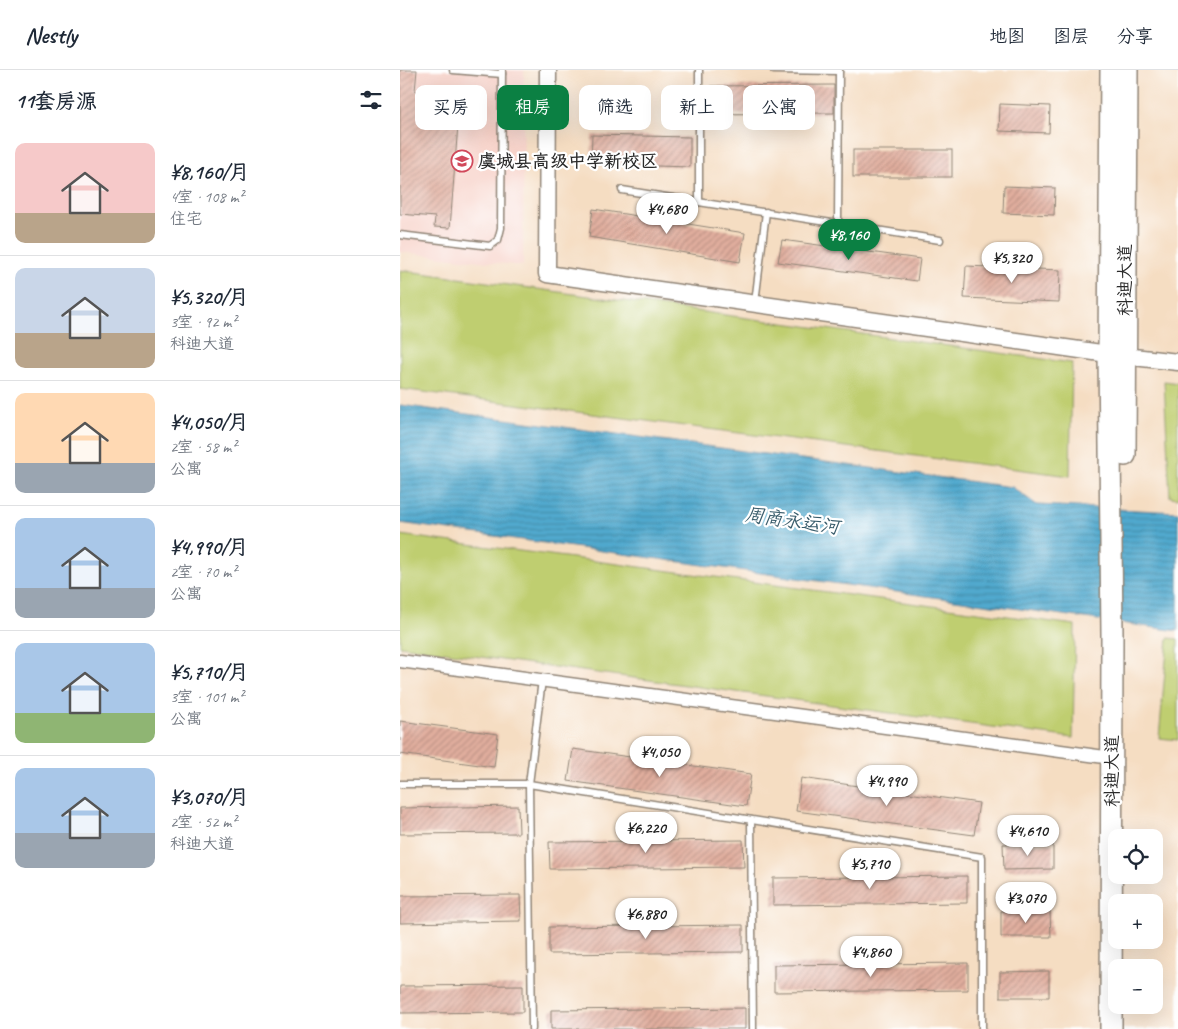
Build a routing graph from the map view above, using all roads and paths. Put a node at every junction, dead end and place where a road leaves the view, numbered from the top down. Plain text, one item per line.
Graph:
1 (453, 70) edge
2 (548, 70) edge
3 (699, 70) edge
4 (774, 70) edge
5 (839, 70) edge
6 (1110, 70) edge
7 (1127, 70) edge
8 (502, 72) edge
9 (622, 190) dead end
10 (699, 202) junction
11 (766, 212) junction
12 (838, 224) junction
13 (400, 236) edge
14 (940, 240) dead end
15 (755, 304) junction
16 (1116, 355) junction
17 (1178, 362) edge
18 (1118, 634) junction
19 (400, 661) edge
20 (542, 680) junction
21 (1112, 758) junction
22 (400, 784) edge
23 (530, 784) junction
24 (751, 820) junction
25 (1123, 829) edge
26 (1123, 1014) edge
27 (532, 1029) edge
28 (753, 1029) edge
29 (982, 1029) edge
30 (1111, 1029) edge
31 (1123, 1029) edge

1 - 8 lane
2 - 15 street
3 - 10 lane
4 - 5 lane
5 - 12 lane
6 - 16 main road, 科迪大道
7 - 16 main road, 科迪大道
8 - 13 lane
9 - 10 lane
10 - 11 lane
11 - 12 lane
11 - 15 lane
12 - 14 lane
15 - 16 street
16 - 17 street
16 - 18 main road, 科迪大道
18 - 21 main road, 科迪大道
18 - 25 main road, 科迪大道
19 - 20 street
20 - 21 street
20 - 23 lane
21 - 30 main road, 科迪大道
22 - 23 lane
23 - 24 lane
23 - 27 lane
24 - 28 lane
24 - 29 lane
26 - 31 main road

